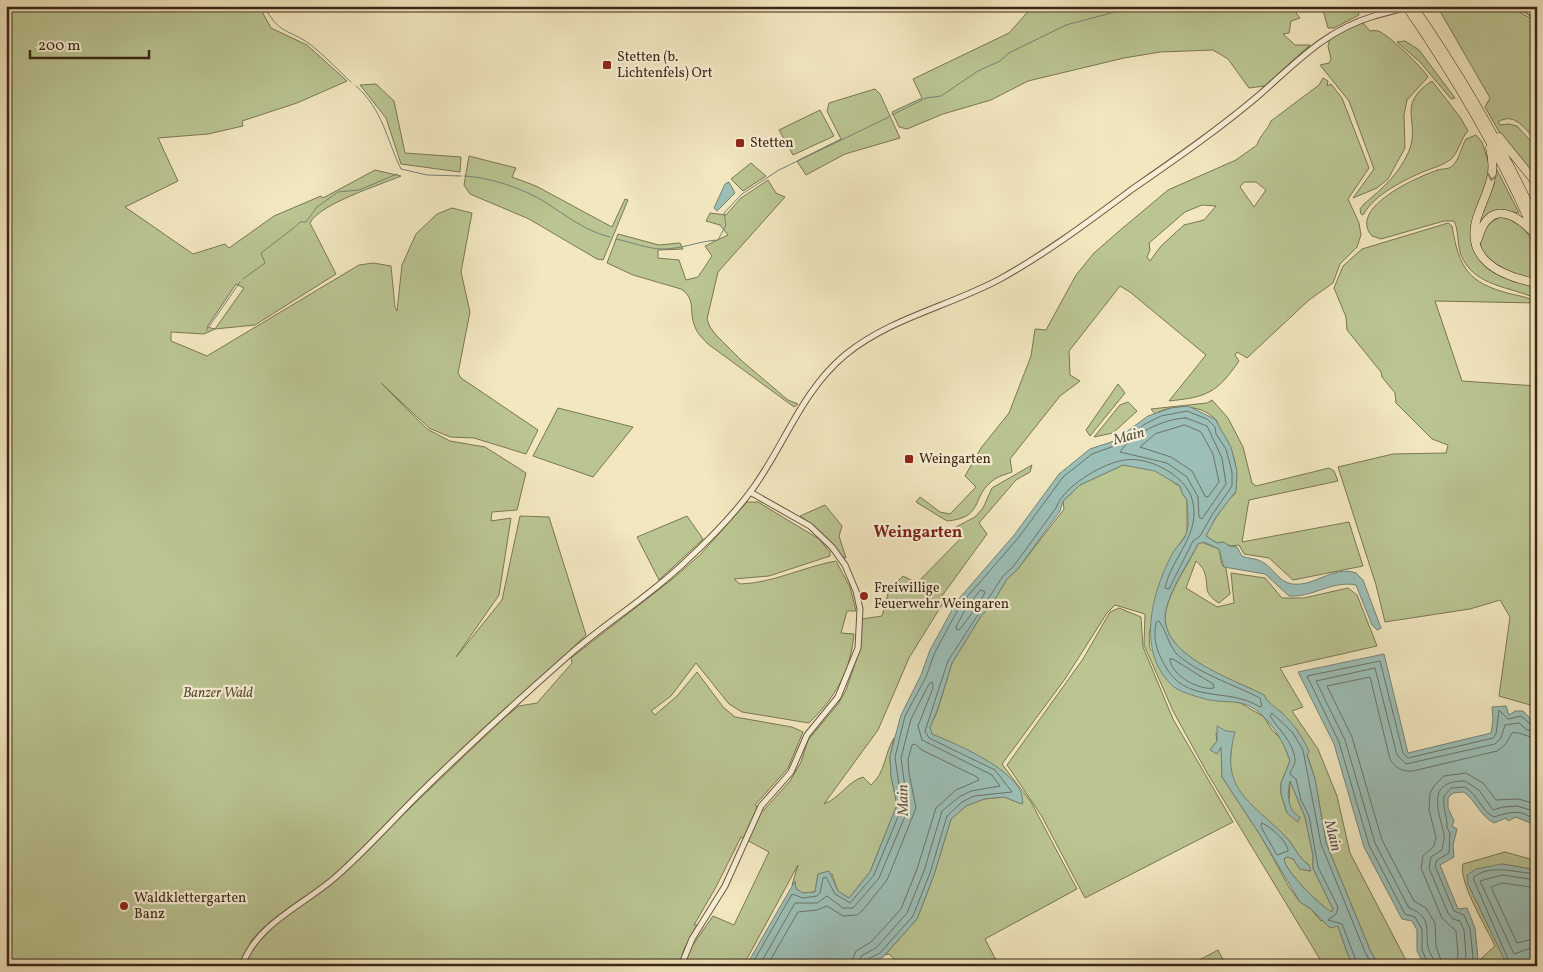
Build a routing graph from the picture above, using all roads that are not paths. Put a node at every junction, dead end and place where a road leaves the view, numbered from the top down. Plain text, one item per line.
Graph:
1 (1406, 6) edge
2 (1412, 6) edge
3 (1520, 6) edge
4 (1537, 16) edge
5 (1486, 127) junction
6 (1537, 184) edge
7 (1537, 222) edge
8 (1536, 236) edge
9 (1477, 243) junction
10 (1537, 283) edge
11 (750, 492) junction
12 (242, 966) edge
13 (681, 966) edge

1 - 5 highway
2 - 5 highway
2 - 11 street, bridge
3 - 4 street
5 - 6 highway
5 - 7 highway
5 - 8 highway
5 -> 9 highway
8 - 9 highway
9 - 10 highway
11 - 12 street
11 - 13 street

